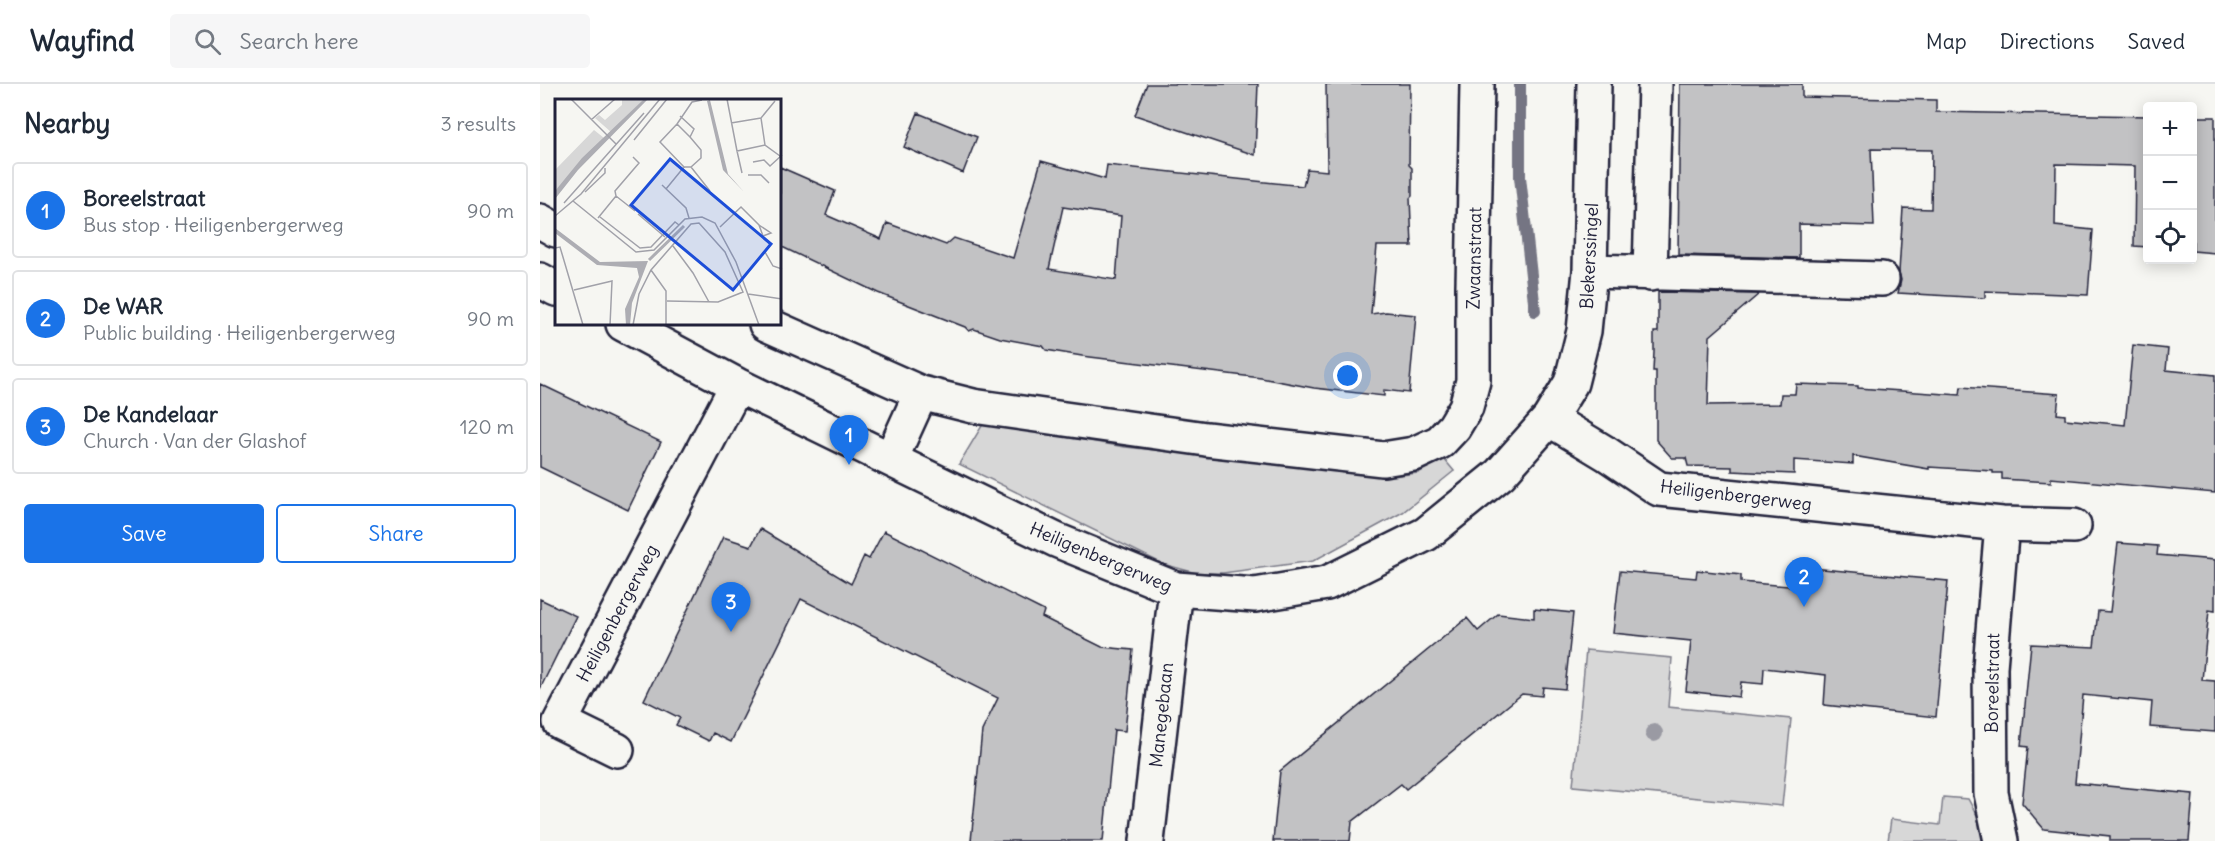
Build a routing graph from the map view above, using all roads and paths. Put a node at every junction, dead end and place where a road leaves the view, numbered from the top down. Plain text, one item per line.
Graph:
1 (1477, 84) edge
2 (1594, 84) edge
3 (1655, 84) edge
4 (540, 222) edge
5 (555, 230) edge
6 (1590, 271) junction
7 (1650, 274) junction
8 (1882, 279) dead end
9 (540, 280) edge
10 (555, 288) edge
11 (627, 326) edge
12 (770, 326) edge
13 (737, 385) junction
14 (921, 393) junction
15 (1549, 419) junction
16 (891, 459) junction
17 (2002, 524) junction
18 (2074, 526) dead end
19 (1176, 589) junction
20 (617, 750) dead end
21 (1147, 841) edge
22 (2001, 841) edge

1 - 14 street, Zwaanstraat
2 - 6 street, Blekerssingel
3 - 7 street
4 - 5 street
6 - 7 street
6 - 15 street, Blekerssingel
7 - 8 street
9 - 10 street
11 - 13 street, Heiligenbergerweg
12 - 14 street
13 - 16 street, Heiligenbergerweg
13 - 20 street, Heiligenbergerweg
14 - 16 street
15 - 17 street, Heiligenbergerweg
15 - 19 street, Heiligenbergerweg
16 - 19 street, Heiligenbergerweg
17 - 18 street, Heiligenbergerweg
17 - 22 street, Boreelstraat
19 - 21 street, Manegebaan

